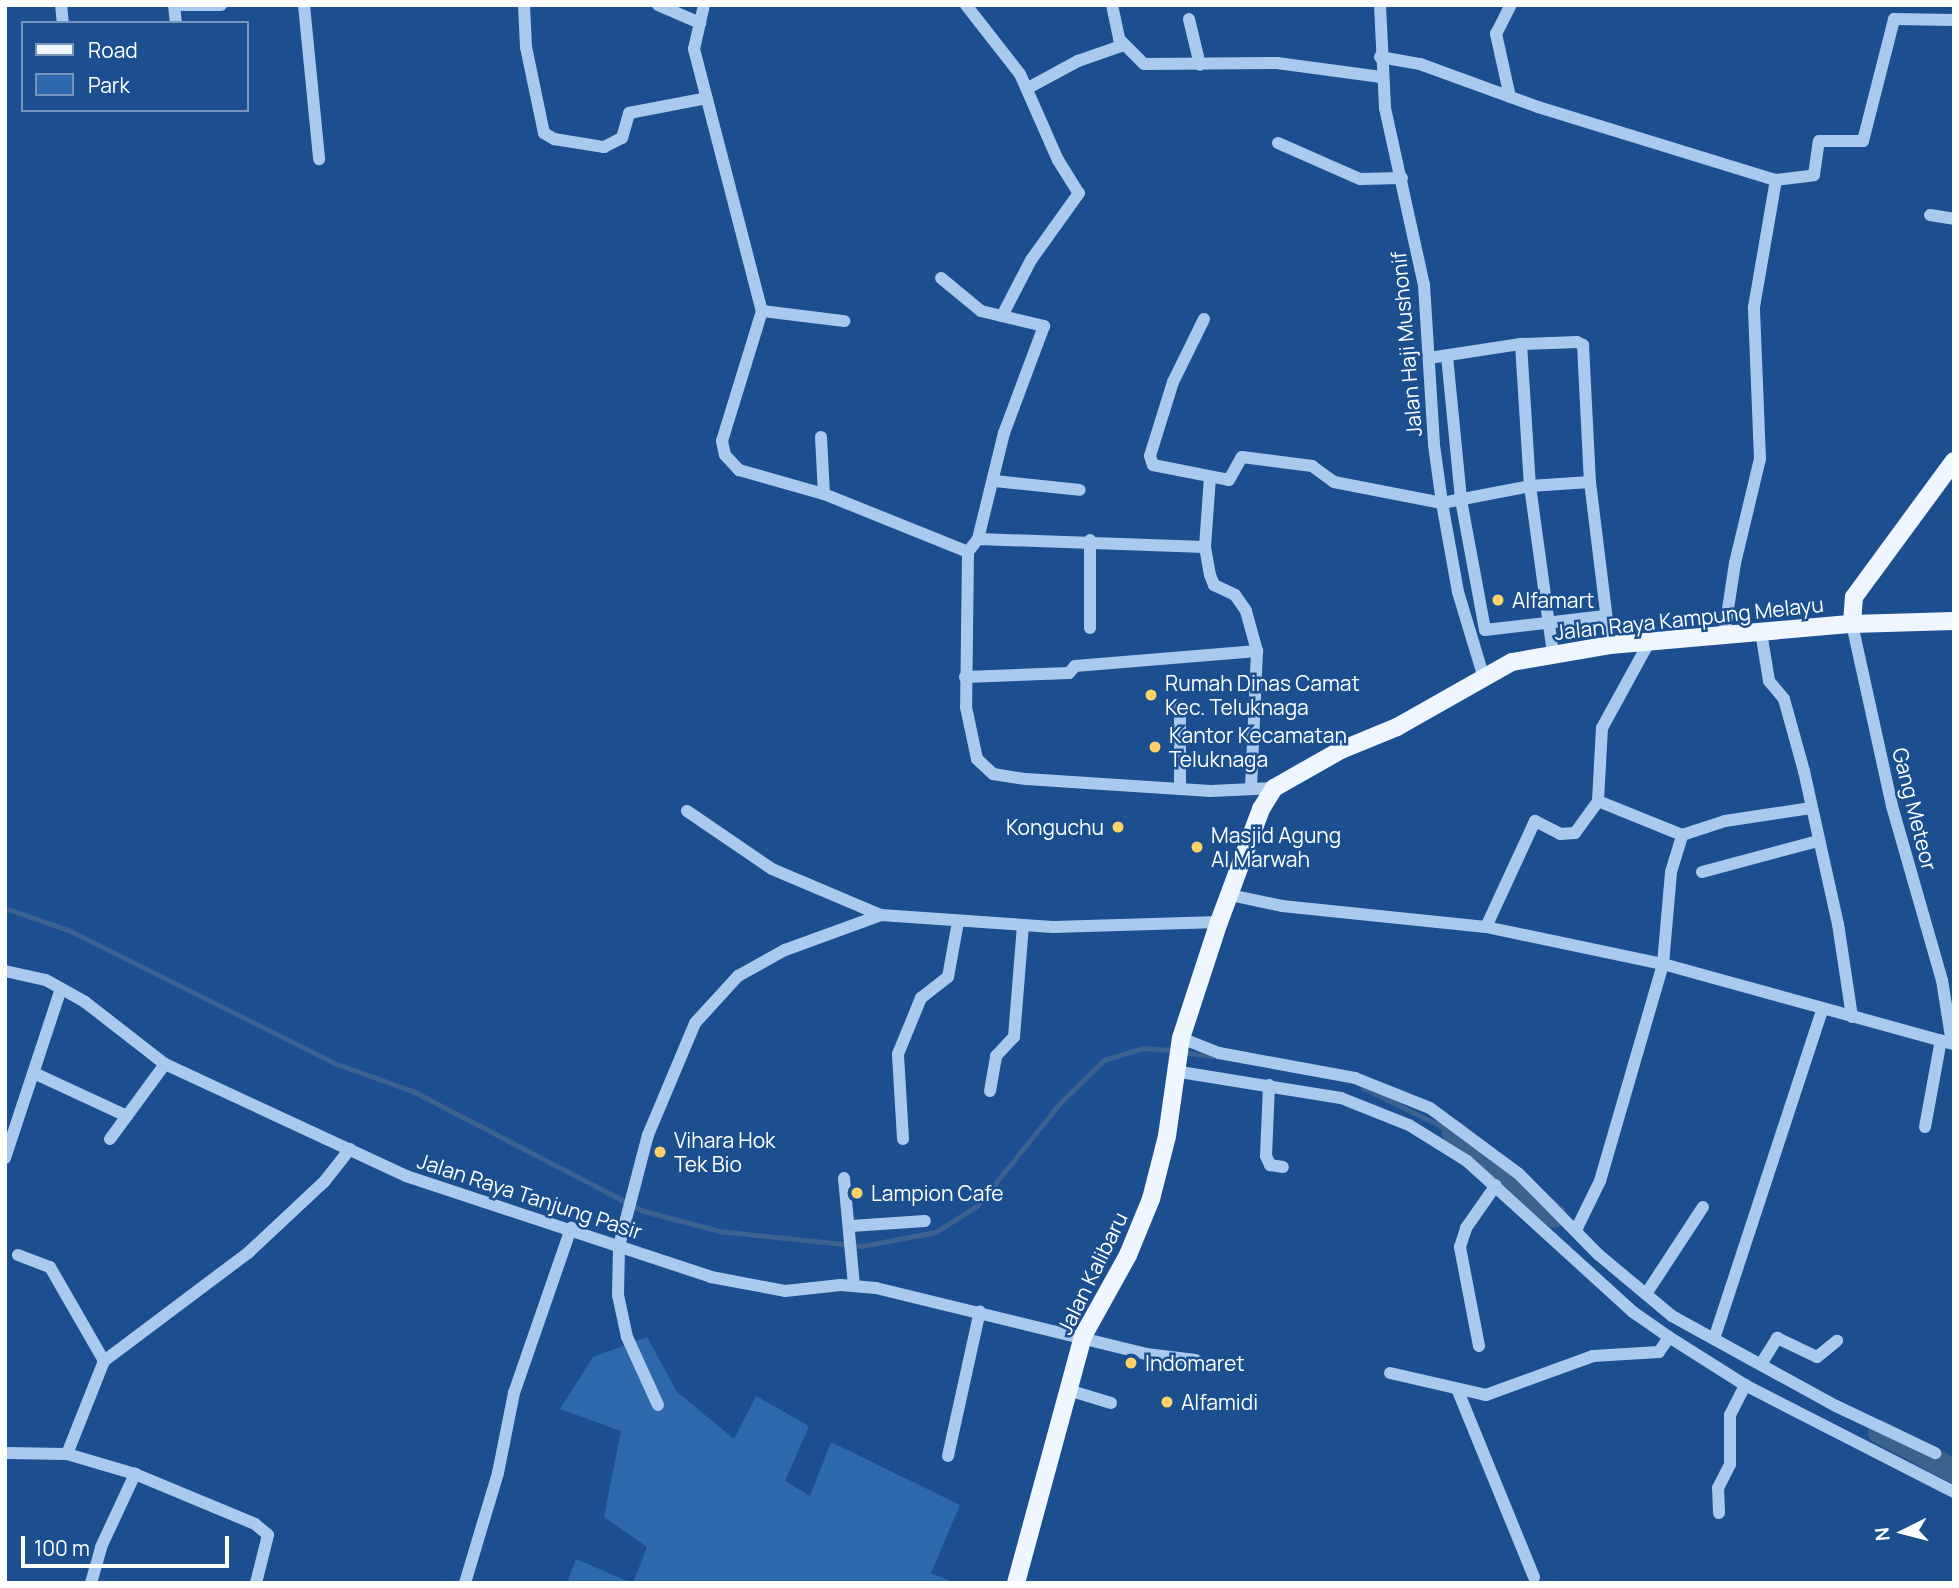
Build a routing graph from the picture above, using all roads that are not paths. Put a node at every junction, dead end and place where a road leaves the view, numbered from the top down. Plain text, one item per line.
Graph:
1 (180, 5) edge
2 (221, 5) edge
3 (304, 5) edge
4 (524, 5) edge
5 (658, 5) edge
6 (704, 5) edge
7 (966, 5) edge
8 (1112, 5) edge
9 (1380, 5) edge
10 (1511, 5) edge
11 (1189, 19) dead end
12 (1954, 20) edge
13 (700, 23) junction
14 (1125, 45) junction
15 (1380, 57) junction
16 (1200, 65) junction
17 (1381, 77) junction
18 (1028, 88) junction
19 (1510, 97) junction
20 (707, 98) junction
21 (1278, 143) dead end
22 (319, 159) dead end
23 (1402, 178) junction
24 (1776, 180) junction
25 (1930, 215) dead end
26 (1954, 219) edge
27 (941, 278) dead end
28 (762, 310) junction
29 (1002, 316) junction
30 (1204, 319) dead end
31 (844, 321) dead end
32 (1521, 344) junction
33 (1447, 356) junction
34 (1429, 358) junction
35 (821, 437) dead end
36 (1954, 461) edge
37 (1210, 477) junction
38 (995, 481) junction
39 (1590, 482) junction
40 (1530, 486) junction
41 (1080, 490) dead end
42 (824, 494) junction
43 (1461, 500) junction
44 (1442, 503) junction
45 (978, 539) junction
46 (1090, 540) junction
47 (1205, 547) junction
48 (968, 552) junction
49 (1604, 616) junction
50 (1954, 621) edge
51 (1546, 624) junction
52 (1852, 624) junction
53 (1090, 628) dead end
54 (1761, 632) junction
55 (1724, 635) junction
56 (1649, 642) junction
57 (1609, 645) junction
58 (1257, 651) junction
59 (1553, 655) junction
60 (965, 677) junction
61 (1484, 678) junction
62 (1180, 708) dead end
63 (1180, 788) junction
64 (1251, 789) junction
65 (1274, 789) junction
66 (1598, 801) junction
67 (1811, 808) junction
68 (687, 811) dead end
69 (1682, 835) junction
70 (1818, 841) junction
71 (1702, 872) dead end
72 (1230, 895) junction
73 (881, 915) junction
74 (958, 922) junction
75 (1219, 922) junction
76 (1023, 925) junction
77 (1486, 927) junction
78 (1663, 964) junction
79 (5, 971) edge
80 (61, 989) junction
81 (1823, 1008) junction
82 (1852, 1017) junction
83 (1180, 1041) junction
84 (1949, 1043) edge
85 (165, 1064) junction
86 (1175, 1067) junction
87 (36, 1074) junction
88 (1269, 1085) junction
89 (990, 1091) dead end
90 (127, 1116) junction
91 (1925, 1127) dead end
92 (110, 1139) dead end
93 (903, 1139) dead end
94 (350, 1149) junction
95 (5, 1158) edge
96 (1283, 1167) dead end
97 (844, 1178) dead end
98 (1496, 1185) junction
99 (1703, 1207) dead end
100 (925, 1221) dead end
101 (571, 1228) junction
102 (1576, 1230) junction
103 (852, 1232) junction
104 (621, 1240) junction
105 (18, 1255) dead end
106 (854, 1286) junction
107 (1646, 1294) junction
108 (980, 1311) junction
109 (1083, 1336) junction
110 (1669, 1337) junction
111 (1714, 1339) junction
112 (1838, 1341) dead end
113 (1479, 1346) dead end
114 (1196, 1360) dead end
115 (104, 1361) junction
116 (1761, 1364) junction
117 (1390, 1373) dead end
118 (1745, 1385) junction
119 (1068, 1390) junction
120 (1458, 1391) junction
121 (1111, 1403) dead end
122 (658, 1405) dead end
123 (5, 1453) edge
124 (1936, 1453) dead end
125 (67, 1454) junction
126 (948, 1456) dead end
127 (135, 1474) junction
128 (1954, 1492) edge
129 (1719, 1513) dead end
130 (1534, 1577) dead end
131 (90, 1583) edge
132 (256, 1583) edge
133 (465, 1583) edge
134 (1016, 1583) edge

1 - 2 street
3 - 22 street
4 - 20 street
5 - 13 street
6 - 13 street
7 - 18 street
8 - 14 street
9 - 15 street, Jalan Haji Mushonif
10 - 19 street
11 - 16 street
12 - 24 street
13 - 20 street
14 - 16 street
14 - 18 street
15 - 17 street, Jalan Haji Mushonif
15 - 19 street
16 - 17 street
17 - 23 street, Jalan Haji Mushonif
18 - 29 street
19 - 24 street
20 - 28 street
21 - 23 street
23 - 34 street, Jalan Haji Mushonif
24 - 55 street
25 - 26 street
27 - 29 street
28 - 31 street
28 - 42 street
29 - 38 street
30 - 37 street
32 - 33 street
32 - 39 street
32 - 40 street
33 - 34 street
33 - 43 street
34 - 44 street, Jalan Haji Mushonif
35 - 42 street
36 - 52 main road
37 - 44 street
37 - 47 street
38 - 41 street
38 - 45 street
39 - 40 street
39 - 49 street
40 - 43 street
40 - 51 street
42 - 48 street
43 - 44 street
43 - 51 street
44 - 61 street, Jalan Haji Mushonif
45 - 46 street
45 - 48 street
46 - 47 street
46 - 53 street
47 - 58 street
48 - 60 street
49 - 51 street
49 - 57 street
50 - 52 main road, Jalan Raya Kampung Melayu
51 - 59 street
52 - 54 main road, Jalan Raya Kampung Melayu
52 - 84 street, Gang Meteor
54 - 55 main road, Jalan Raya Kampung Melayu
54 - 67 street
55 - 56 main road, Jalan Raya Kampung Melayu
56 - 57 main road, Jalan Raya Kampung Melayu
56 - 66 street
57 - 59 main road, Jalan Raya Kampung Melayu
58 - 60 street
58 - 64 street
59 - 61 main road, Jalan Raya Kampung Melayu
60 - 63 street
61 - 65 main road, Jalan Raya Kampung Melayu
62 - 63 street
63 - 64 street
64 - 65 street
65 - 72 main road
66 - 69 street
66 - 77 street
67 - 69 street
67 - 70 street
68 - 73 street
69 - 78 street
70 - 71 street
70 - 82 street
72 - 75 main road
72 - 77 street
73 - 74 street
73 - 104 street
74 - 76 street
74 - 93 street
75 - 76 street
75 - 83 main road
76 - 89 street
77 - 78 street
78 - 81 street
78 - 102 street
79 - 80 street, Jalan Raya Tanjung Pasir
80 - 85 street, Jalan Raya Tanjung Pasir
80 - 87 street
81 - 82 street
81 - 111 street
82 - 84 street
83 - 86 main road, Jalan Kalibaru
83 - 102 street
84 - 91 street, Gang Meteor
85 - 90 street
85 - 94 street, Jalan Raya Tanjung Pasir
86 - 88 street
86 - 109 main road, Jalan Kalibaru
87 - 90 street
87 - 95 street
88 - 96 street
88 - 98 street
90 - 92 street
94 - 101 street, Jalan Raya Tanjung Pasir
94 - 115 street
97 - 103 street
98 - 110 street
98 - 113 street
99 - 107 street
100 - 103 street
101 - 104 street, Jalan Raya Tanjung Pasir
101 - 133 street
102 - 107 street
103 - 106 street
104 - 106 street, Jalan Raya Tanjung Pasir
104 - 122 street
105 - 115 street
106 - 108 street, Jalan Raya Tanjung Pasir
107 - 111 street
108 - 109 street, Jalan Raya Tanjung Pasir
108 - 126 street
109 - 114 street, Jalan Raya Tanjung Pasir
109 - 119 main road, Jalan Kalibaru
110 - 118 street
110 - 120 street
111 - 116 street
112 - 116 street
115 - 125 street
116 - 124 street
117 - 120 street
118 - 128 street
118 - 129 street
119 - 121 street
119 - 134 main road, Jalan Kalibaru
120 - 130 street
123 - 125 street
125 - 127 street
127 - 131 street
127 - 132 street

